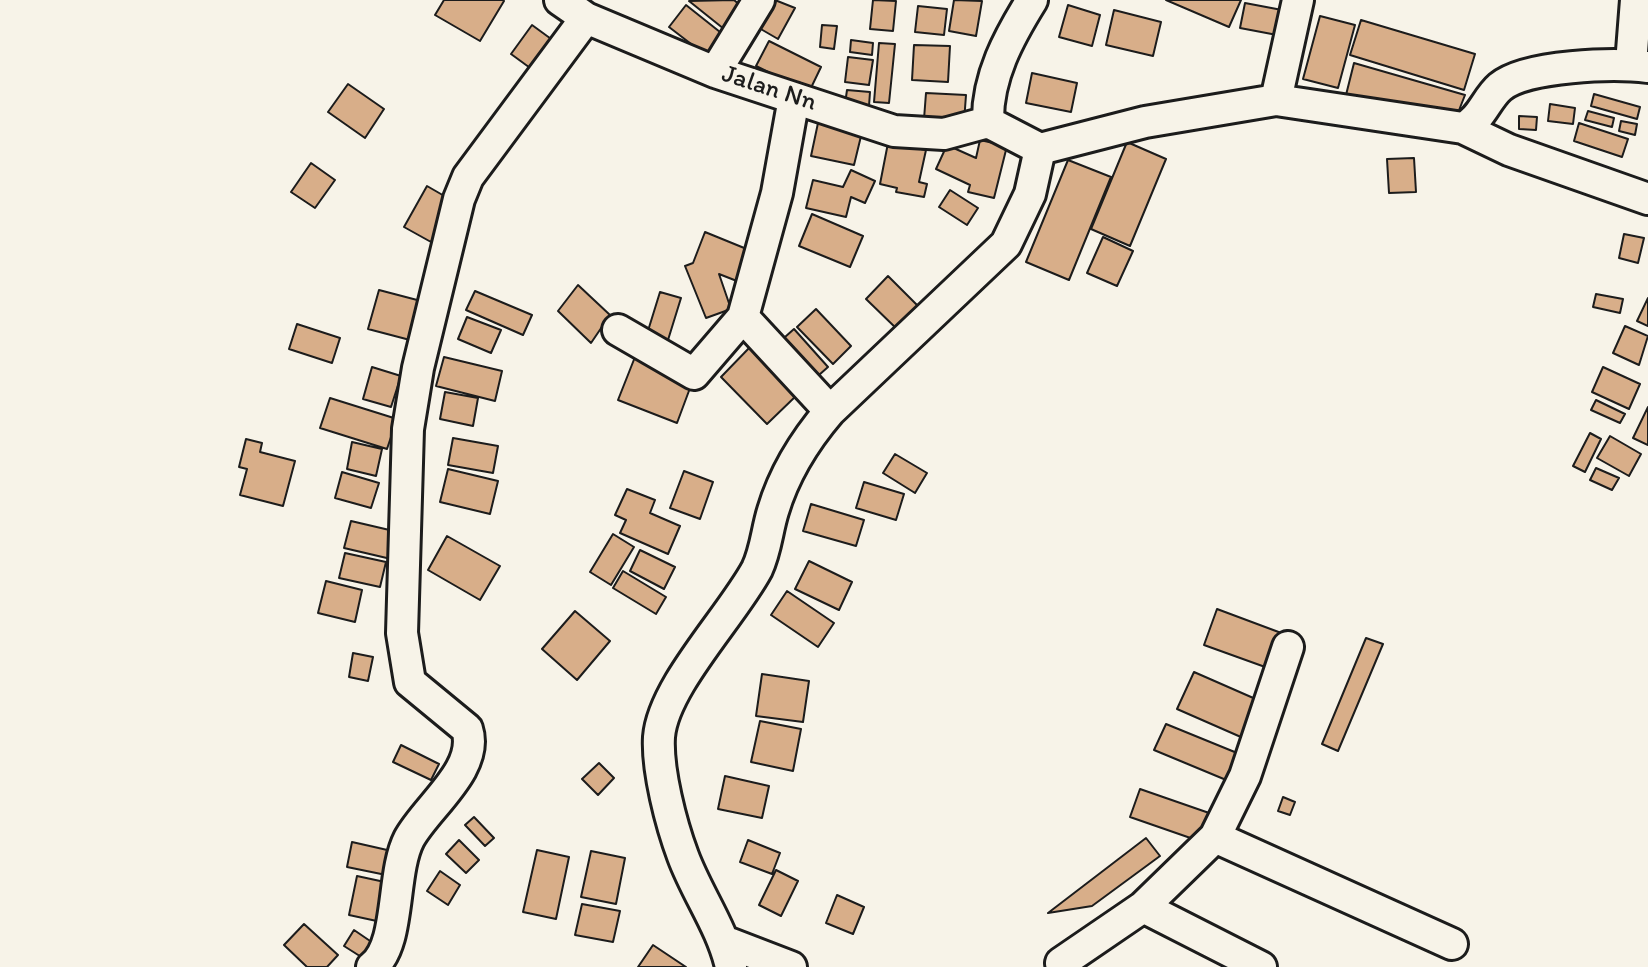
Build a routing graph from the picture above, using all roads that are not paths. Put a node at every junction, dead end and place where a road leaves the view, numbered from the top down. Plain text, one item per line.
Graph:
1 (759, 0) edge
2 (1032, 0) edge
3 (1298, 0) edge
4 (1636, 0) edge
5 (569, 5) edge
6 (1640, 66) edge
7 (715, 72) junction
8 (794, 98) junction
9 (1276, 100) junction
10 (988, 122) junction
11 (1463, 128) junction
12 (1040, 149) junction
13 (1648, 199) edge
14 (743, 317) junction
15 (618, 330) dead end
16 (830, 411) junction
17 (1288, 647) dead end
18 (1215, 837) junction
19 (1143, 907) junction
20 (1452, 944) dead end
21 (728, 955) edge
22 (1061, 963) dead end
23 (372, 967) edge
24 (791, 967) edge
25 (1261, 967) edge

1 - 7 street
2 - 10 street
3 - 9 street
4 - 6 street
5 - 7 street, Jalan Nn
5 - 23 street
6 - 11 street
7 - 8 street, Jalan Nn
8 - 10 street, Jalan Nn
8 - 14 street
9 - 11 street
9 - 12 street
10 - 12 street
11 - 13 street
12 - 16 street
14 - 15 street
14 - 16 street
16 - 21 street
17 - 18 street
18 - 19 street
18 - 20 street
19 - 22 street
19 - 25 street
21 - 24 street

